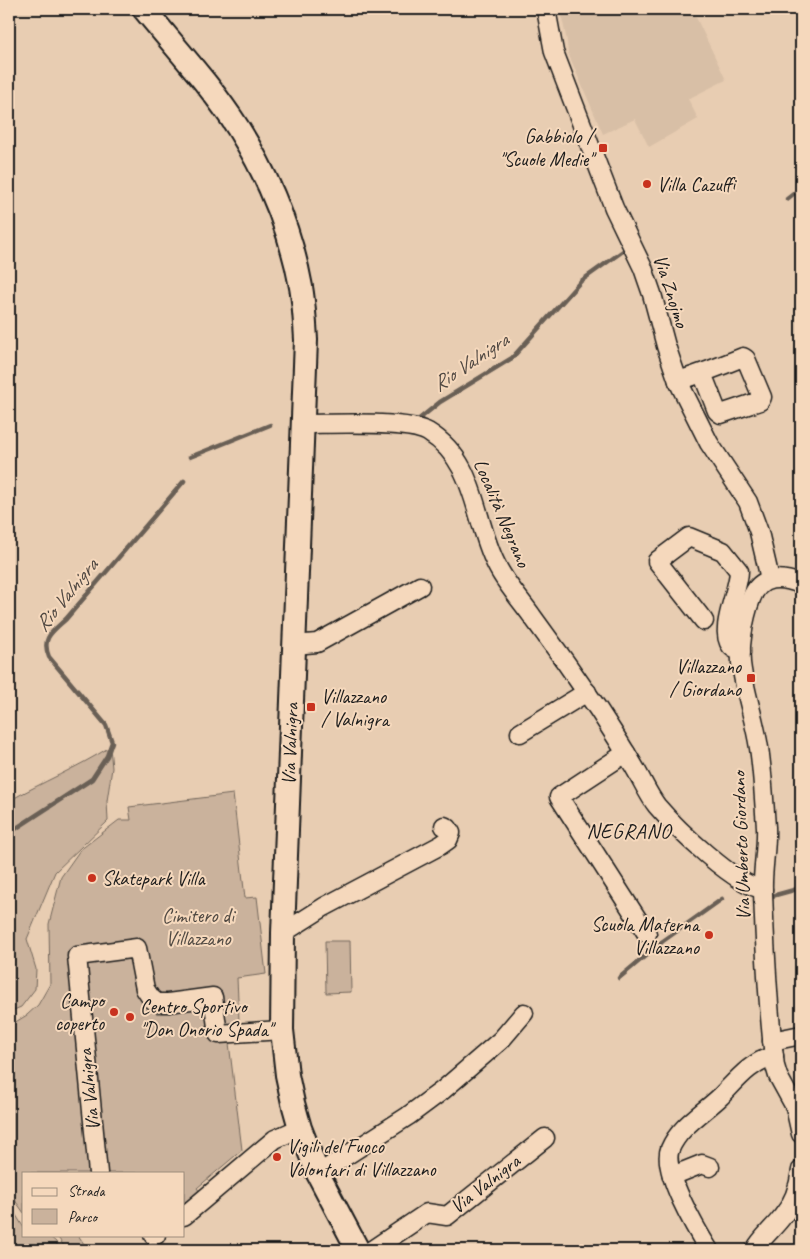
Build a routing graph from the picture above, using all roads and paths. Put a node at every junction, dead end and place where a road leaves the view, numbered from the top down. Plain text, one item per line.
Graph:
1 (144, 9) edge
2 (546, 9) edge
3 (702, 372) dead end
4 (678, 381) junction
5 (304, 424) junction
6 (775, 578) junction
7 (801, 584) edge
8 (420, 586) dead end
9 (704, 621) dead end
10 (294, 645) junction
11 (741, 652) junction
12 (587, 692) junction
13 (520, 733) dead end
14 (626, 753) junction
15 (444, 826) dead end
16 (763, 889) junction
17 (283, 933) junction
18 (647, 934) dead end
19 (524, 1013) dead end
20 (282, 1030) junction
21 (801, 1036) edge
22 (773, 1049) junction
23 (300, 1128) junction
24 (801, 1134) edge
25 (544, 1138) dead end
26 (710, 1167) dead end
27 (97, 1169) edge
28 (801, 1170) edge
29 (318, 1174) junction
30 (672, 1176) junction
31 (185, 1215) edge
32 (358, 1250) edge
33 (372, 1250) edge
34 (709, 1250) edge
35 (755, 1250) edge

1 - 5 main road, Via Valnigra
2 - 4 street, Via Znojmo
3 - 4 street
4 - 6 street, Via Znojmo
5 - 10 main road, Via Valnigra
5 - 12 street, Località Negrano
6 - 7 street
6 - 11 street, Via Umberto Giordano
8 - 10 street
9 - 11 street
10 - 17 main road, Via Valnigra
11 - 16 street, Via Umberto Giordano
12 - 13 street
12 - 14 street, Località Negrano
14 - 16 street, Località Negrano
14 - 18 street
15 - 17 street
16 - 22 street, Via Umberto Giordano
17 - 20 main road, Via Valnigra
19 - 29 street
20 - 23 main road, Via Valnigra
20 - 27 street, Via Valnigra
21 - 22 street
22 - 24 street, Via Umberto Giordano
22 - 30 street
23 - 29 main road, Via Valnigra
23 - 31 street
25 - 33 street, Via Valnigra
26 - 30 street
28 - 35 street
29 - 32 main road, Via Valnigra
30 - 34 street

